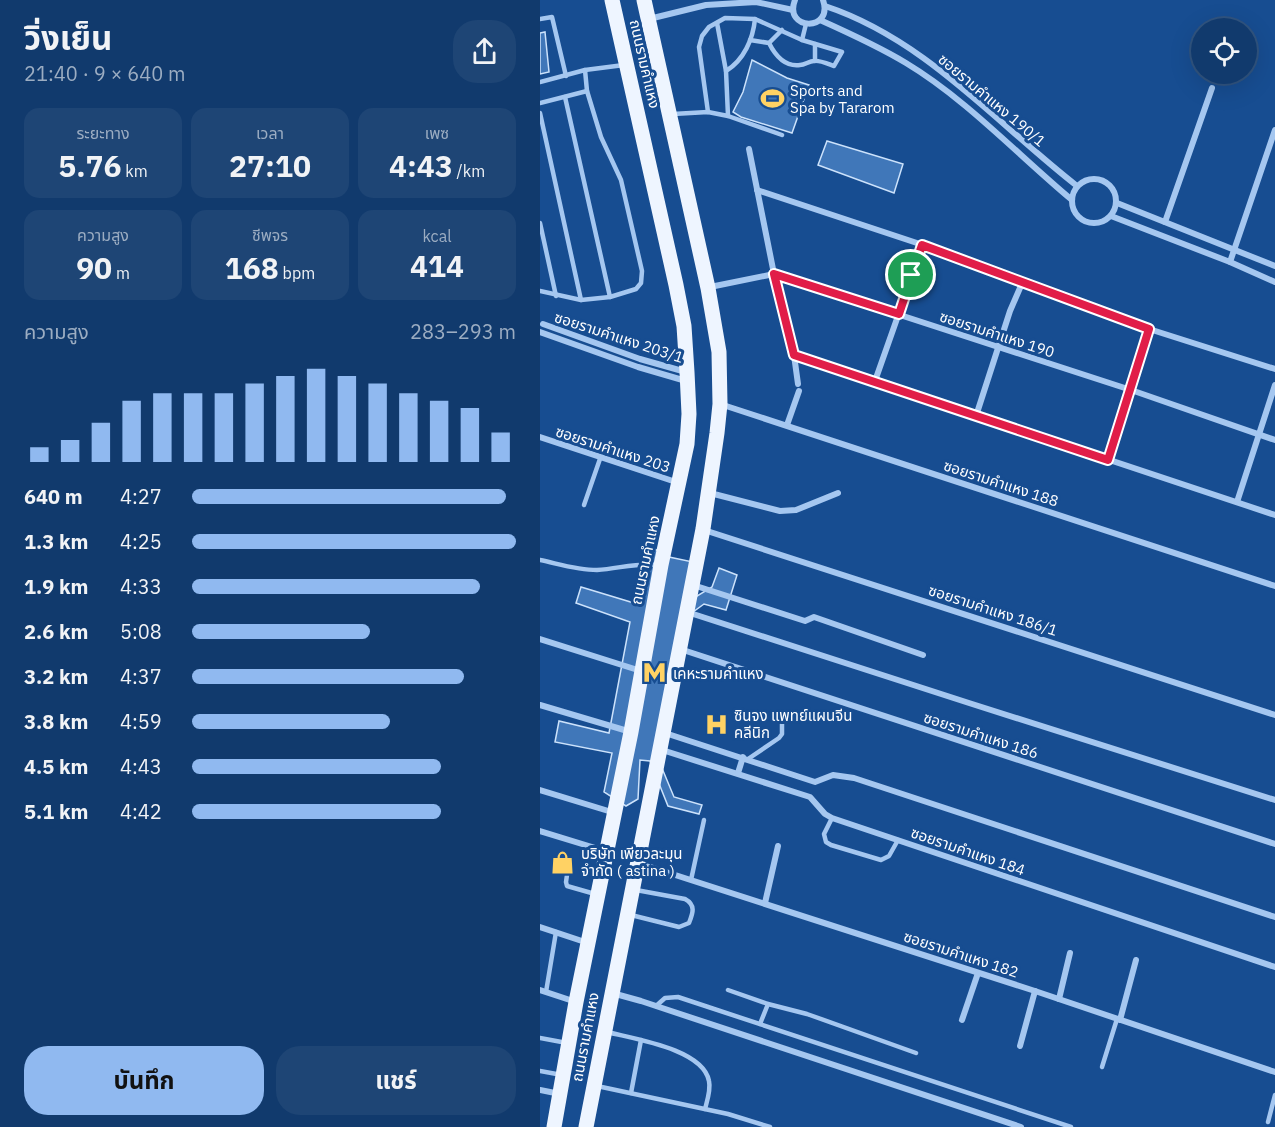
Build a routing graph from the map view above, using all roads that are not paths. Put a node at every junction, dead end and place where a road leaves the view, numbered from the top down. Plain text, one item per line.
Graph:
1 (612, 0) edge
2 (644, 0) edge
3 (795, 0) edge
4 (756, 1) edge
5 (824, 3) edge
6 (793, 10) junction
7 (540, 19) edge
8 (755, 19) junction
9 (649, 20) junction
10 (820, 20) junction
11 (717, 23) junction
12 (806, 24) junction
13 (782, 30) junction
14 (750, 40) junction
15 (802, 40) junction
16 (769, 43) junction
17 (815, 44) junction
18 (815, 61) junction
19 (627, 64) junction
20 (585, 70) junction
21 (726, 71) junction
22 (566, 76) junction
23 (540, 82) edge
24 (1212, 87) dead end
25 (587, 91) junction
26 (565, 97) junction
27 (540, 103) edge
28 (708, 112) junction
29 (540, 113) edge
30 (670, 114) junction
31 (728, 116) junction
32 (1006, 125) junction
33 (1275, 130) edge
34 (782, 135) dead end
35 (998, 135) junction
36 (749, 149) dead end
37 (1077, 186) junction
38 (757, 190) junction
39 (1072, 200) junction
40 (1117, 203) junction
41 (1111, 216) junction
42 (1165, 222) junction
43 (540, 223) edge
44 (922, 245) junction
45 (1234, 250) junction
46 (1230, 262) junction
47 (1275, 266) edge
48 (774, 274) junction
49 (1023, 281) junction
50 (1275, 282) edge
51 (708, 288) junction
52 (540, 291) edge
53 (556, 296) junction
54 (610, 297) junction
55 (581, 300) junction
56 (899, 314) junction
57 (543, 324) dead end
58 (1149, 329) junction
59 (540, 332) edge
60 (998, 348) junction
61 (794, 355) junction
62 (640, 359) junction
63 (638, 367) junction
64 (1275, 369) edge
65 (687, 376) junction
66 (875, 381) junction
67 (1275, 385) edge
68 (1131, 390) junction
69 (720, 404) junction
70 (976, 416) junction
71 (787, 425) junction
72 (1258, 434) junction
73 (540, 437) edge
74 (1275, 440) edge
75 (601, 456) junction
76 (1108, 460) junction
77 (679, 483) junction
78 (710, 493) junction
79 (838, 493) dead end
80 (1237, 502) junction
81 (584, 505) dead end
82 (1275, 515) edge
83 (703, 529) junction
84 (540, 560) edge
85 (661, 565) junction
86 (693, 585) junction
87 (1275, 586) edge
88 (687, 612) junction
89 (540, 639) edge
90 (680, 649) junction
91 (923, 655) dead end
92 (641, 671) junction
93 (540, 705) edge
94 (1275, 715) edge
95 (782, 722) dead end
96 (631, 732) junction
97 (663, 732) junction
98 (659, 749) junction
99 (746, 758) junction
100 (738, 773) junction
101 (815, 782) junction
102 (540, 790) edge
103 (810, 797) junction
104 (1275, 800) edge
105 (615, 813) junction
106 (832, 818) junction
107 (704, 820) dead end
108 (540, 831) edge
109 (898, 840) junction
110 (1275, 844) edge
111 (778, 846) dead end
112 (606, 852) junction
113 (568, 861) dead end
114 (638, 863) junction
115 (692, 880) junction
116 (633, 890) junction
117 (598, 894) junction
118 (765, 903) junction
119 (628, 915) junction
120 (1275, 917) edge
121 (540, 927) edge
122 (556, 932) junction
123 (589, 943) junction
124 (1070, 953) dead end
125 (1136, 960) dead end
126 (1275, 967) edge
127 (978, 973) junction
128 (728, 990) dead end
129 (543, 991) edge
130 (1035, 991) junction
131 (612, 993) junction
132 (1059, 999) junction
133 (576, 1002) junction
134 (768, 1004) junction
135 (656, 1006) junction
136 (1118, 1019) junction
137 (962, 1020) dead end
138 (760, 1024) junction
139 (604, 1031) junction
140 (540, 1038) edge
141 (641, 1040) junction
142 (570, 1043) junction
143 (1020, 1046) dead end
144 (916, 1053) dead end
145 (1102, 1068) dead end
146 (540, 1071) edge
147 (1275, 1072) edge
148 (564, 1076) junction
149 (593, 1086) junction
150 (540, 1090) edge
151 (631, 1093) junction
152 (561, 1095) junction
153 (1275, 1095) edge
154 (705, 1109) junction
155 (1268, 1122) dead end
156 (554, 1127) edge
157 (586, 1127) edge
158 (770, 1127) edge
159 (1021, 1127) edge
160 (1071, 1127) edge

1 - 19 main road, ถนนรามคำแหง
2 - 9 main road, ถนนรามคำแหง
3 - 6 street
4 - 6 street
4 - 9 street
5 - 10 street, ซอยรามคำแหง 190/1
5 - 32 street, ซอยรามคำแหง 190/1
6 - 12 street
7 - 22 lane
8 - 11 lane
8 - 13 lane
8 - 14 lane
9 - 30 main road, ถนนรามคำแหง
10 - 12 street
10 - 35 street, ซอยรามคำแหง 190/1
11 - 21 lane
11 - 28 lane
12 - 15 lane
13 - 15 lane
13 - 16 lane
14 - 16 lane
14 - 21 lane
15 - 17 lane
16 - 18 lane
17 - 18 lane
17 - 18 lane
19 - 20 lane
19 - 65 main road, ถนนรามคำแหง
20 - 22 lane
20 - 25 lane
21 - 31 lane
22 - 23 lane
24 - 42 street
25 - 26 lane
25 - 54 lane
26 - 27 lane
26 - 54 lane
28 - 30 lane
28 - 31 lane
29 - 55 lane
30 - 51 main road, ถนนรามคำแหง
31 - 34 lane
32 - 35 street
32 - 37 street, ซอยรามคำแหง 190/1
33 - 45 street
35 - 39 street, ซอยรามคำแหง 190/1
36 - 38 street
37 - 39 street
37 - 40 street
38 - 44 street
38 - 48 street
39 - 41 street, ซอยรามคำแหง 190/1
40 - 41 street
40 - 42 street
41 - 46 street, ซอยรามคำแหง 190/1
42 - 45 street
43 - 53 lane
44 - 49 street
44 - 56 street
45 - 46 street
45 - 47 street
46 - 50 street, ซอยรามคำแหง 190/1
48 - 51 street, ซอยรามคำแหง 190
48 - 56 street, ซอยรามคำแหง 190
48 - 61 street
49 - 58 street
49 - 60 street
51 - 69 main road, ถนนรามคำแหง
52 - 53 lane
53 - 55 lane
54 - 55 lane
56 - 60 street, ซอยรามคำแหง 190
56 - 66 street
57 - 62 street, ซอยรามคำแหง 203/1
58 - 64 street
58 - 68 street
59 - 63 street, ซอยรามคำแหง 203/1
60 - 68 street, ซอยรามคำแหง 190
60 - 70 street
61 - 66 street
61 - 71 street
62 - 63 street
62 - 65 street, ซอยรามคำแหง 203/1
63 - 65 street, ซอยรามคำแหง 203/1
65 - 77 main road, ถนนรามคำแหง
66 - 70 street
67 - 72 street
68 - 72 street, ซอยรามคำแหง 190
68 - 76 street
69 - 71 street, ซอยรามคำแหง 188
69 - 78 main road, ถนนรามคำแหง
70 - 76 street
71 - 87 street, ซอยรามคำแหง 188
72 - 74 street, ซอยรามคำแหง 190
72 - 80 street
73 - 75 street, ซอยรามคำแหง 203
75 - 77 street, ซอยรามคำแหง 203
75 - 81 lane
76 - 80 street
77 - 85 main road, ถนนรามคำแหง
78 - 79 street
78 - 83 main road, ถนนรามคำแหง
80 - 82 street
83 - 86 main road, ถนนรามคำแหง
83 - 94 street, ซอยรามคำแหง 186/1
84 - 85 lane
85 - 92 main road, ถนนรามคำแหง
86 - 88 main road, ถนนรามคำแหง
86 - 91 street
88 - 90 main road, ถนนรามคำแหง
88 - 104 street
89 - 92 street
90 - 97 main road, ถนนรามคำแหง
90 - 110 street, ซอยรามคำแหง 186
92 - 96 main road, ถนนรามคำแหง
93 - 96 street
95 - 99 lane
96 - 105 main road, ถนนรามคำแหง
97 - 98 main road, ถนนรามคำแหง
97 - 99 street
98 - 100 street, ซอยรามคำแหง 184
98 - 114 main road, ถนนรามคำแหง
99 - 100 street
99 - 101 street
100 - 103 street, ซอยรามคำแหง 184
101 - 103 street
101 - 120 street
102 - 105 street
103 - 106 street, ซอยรามคำแหง 184
105 - 112 main road, ถนนรามคำแหง
106 - 109 street, ซอยรามคำแหง 184
106 - 109 lane
107 - 115 lane
108 - 112 street
109 - 126 street, ซอยรามคำแหง 184
111 - 118 street
112 - 117 main road, ถนนรามคำแหง
113 - 117 lane
114 - 115 street, ซอยรามคำแหง 182
114 - 116 main road, ถนนรามคำแหง
115 - 118 street, ซอยรามคำแหง 182
116 - 119 main road, ถนนรามคำแหง
116 - 119 lane
117 - 123 main road, ถนนรามคำแหง
118 - 127 street, ซอยรามคำแหง 182
119 - 131 main road, ถนนรามคำแหง
121 - 122 street
122 - 123 street
122 - 129 lane
123 - 133 main road, ถนนรามคำแหง
124 - 132 street
125 - 136 street
127 - 130 street, ซอยรามคำแหง 182
127 - 137 street
128 - 134 lane
129 - 133 street
130 - 132 street, ซอยรามคำแหง 182
130 - 143 street
131 - 135 street
131 - 139 main road, ถนนรามคำแหง
132 - 136 street, ซอยรามคำแหง 182
133 - 142 main road, ถนนรามคำแหง
134 - 138 lane
134 - 144 lane
135 - 138 lane
135 - 159 street
136 - 145 lane
136 - 147 street, ซอยรามคำแหง 182
138 - 160 lane
139 - 141 lane
139 - 149 main road, ถนนรามคำแหง
140 - 142 lane
141 - 151 lane
141 - 154 lane
142 - 148 main road, ถนนรามคำแหง
146 - 148 lane
148 - 152 main road, ถนนรามคำแหง
149 - 151 lane
149 - 157 main road, ถนนรามคำแหง
150 - 152 street
151 - 154 lane
152 - 156 main road, ถนนรามคำแหง
153 - 155 lane
154 - 158 lane

